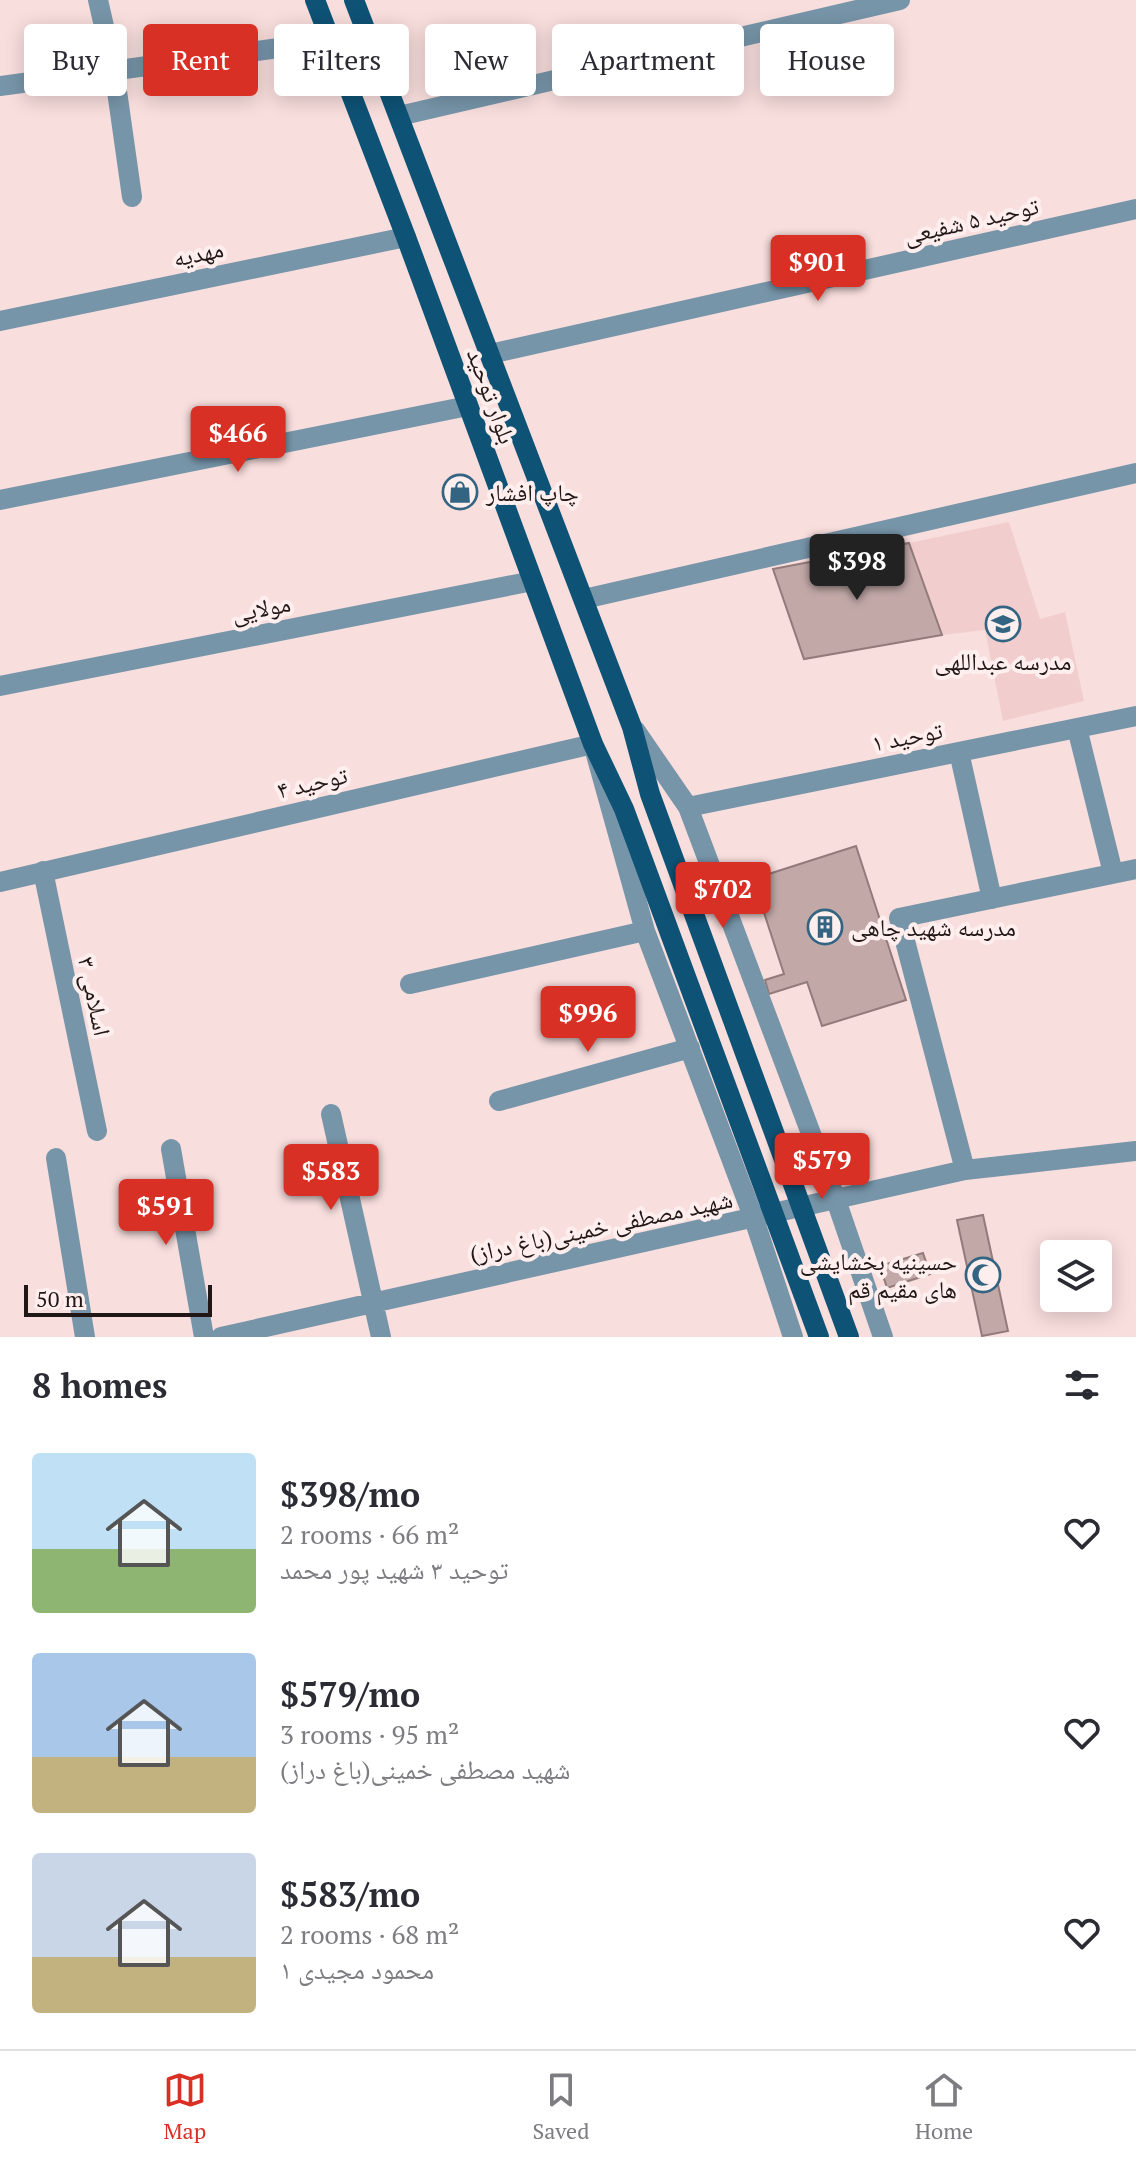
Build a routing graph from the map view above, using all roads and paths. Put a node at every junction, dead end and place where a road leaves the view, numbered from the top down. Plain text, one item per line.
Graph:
1 (98, 0) edge
2 (315, 0) edge
3 (354, 0) edge
4 (900, 0) edge
5 (103, 24) edge
6 (324, 24) edge
7 (274, 49) edge
8 (127, 68) edge
9 (24, 83) edge
10 (0, 86) edge
11 (118, 96) edge
12 (351, 96) edge
13 (399, 116) junction
14 (132, 197) dead end
15 (1136, 209) edge
16 (406, 237) junction
17 (0, 321) edge
18 (490, 354) junction
19 (468, 406) junction
20 (1136, 473) edge
21 (0, 500) edge
22 (533, 581) junction
23 (584, 599) junction
24 (0, 686) edge
25 (1136, 716) edge
26 (632, 727) junction
27 (1077, 728) junction
28 (593, 744) junction
29 (959, 752) junction
30 (688, 807) junction
31 (43, 871) junction
32 (1136, 871) edge
33 (1113, 873) junction
34 (0, 882) edge
35 (992, 899) junction
36 (645, 931) junction
37 (410, 984) dead end
38 (690, 1048) junction
39 (499, 1101) dead end
40 (331, 1114) dead end
41 (97, 1131) dead end
42 (171, 1149) dead end
43 (1136, 1151) edge
44 (56, 1158) dead end
45 (965, 1170) junction
46 (836, 1200) junction
47 (754, 1219) junction
48 (373, 1302) junction
49 (85, 1337) edge
50 (204, 1337) edge
51 (221, 1337) edge
52 (381, 1337) edge
53 (793, 1337) edge
54 (819, 1337) edge
55 (849, 1337) edge
56 (883, 1337) edge

1 - 5 street
2 - 6 main road, بلوار توحید
3 - 13 main road, بلوار توحید
4 - 13 street
7 - 8 street
9 - 10 street
11 - 14 street
12 - 16 main road, بلوار توحید
13 - 18 main road, بلوار توحید
15 - 18 street, توحید ۵ شفیعی
16 - 17 street, مهدیه
16 - 19 main road, بلوار توحید
18 - 23 main road, بلوار توحید
19 - 21 street
19 - 22 main road, بلوار توحید
20 - 23 street
22 - 24 street, مولایی
22 - 28 main road, بلوار توحید
23 - 26 main road, بلوار توحید
25 - 27 street, توحید ۱
26 - 30 street
26 - 55 main road, بلوار توحید
27 - 29 street, توحید ۱
27 - 33 street
28 - 31 street, توحید ۴
28 - 36 street
28 - 54 main road, بلوار توحید
29 - 30 street, توحید ۱
29 - 35 street
30 - 46 street
31 - 34 street, توحید ۴
31 - 41 street, ۳ اسلامی
32 - 33 street
33 - 35 street
35 - 45 street
36 - 37 street
36 - 38 street
38 - 39 street
38 - 47 street
40 - 48 street
42 - 50 street
43 - 45 street, شهید مصطفی خمینی(باغ دراز)
44 - 49 street
45 - 46 street, شهید مصطفی خمینی(باغ دراز)
46 - 47 street, شهید مصطفی خمینی(باغ دراز)
46 - 56 street
47 - 48 street, شهید مصطفی خمینی(باغ دراز)
47 - 53 street
48 - 51 street, شهید مصطفی خمینی(باغ دراز)
48 - 52 street

